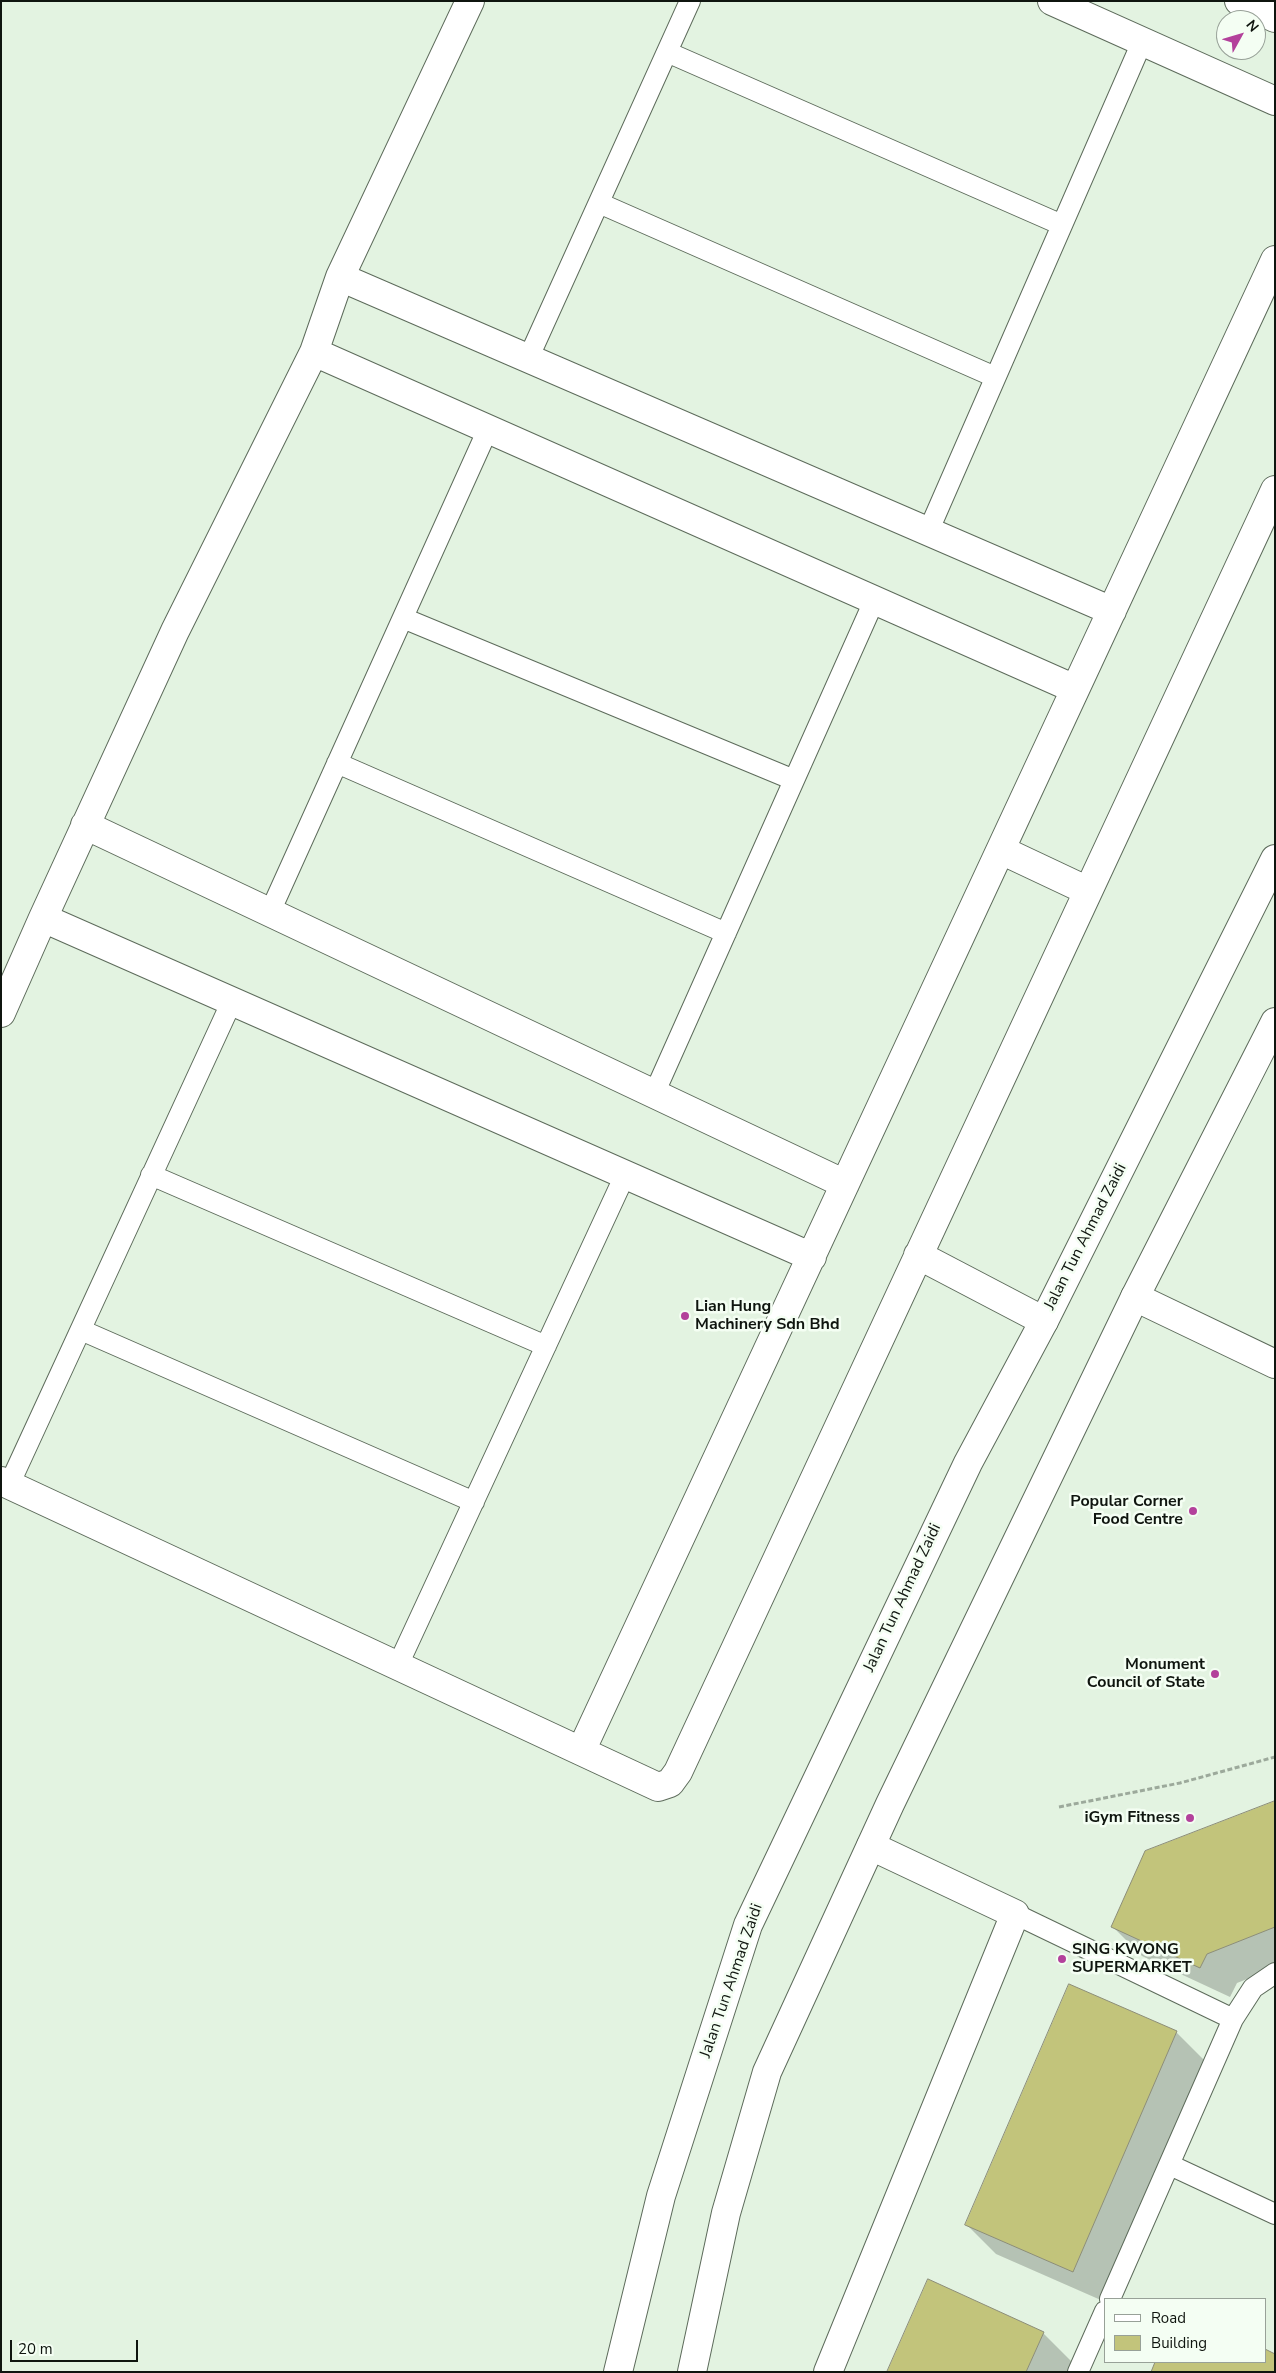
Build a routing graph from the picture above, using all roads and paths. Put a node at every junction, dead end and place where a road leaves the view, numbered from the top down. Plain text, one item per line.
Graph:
1 (470, 1) edge
2 (690, 1) edge
3 (1052, 1) edge
4 (1239, 1) edge
5 (1275, 18) edge
6 (1142, 42) junction
7 (667, 52) junction
8 (1275, 101) edge
9 (599, 203) junction
10 (1062, 225) junction
11 (1275, 260) edge
12 (340, 277) junction
13 (314, 352) junction
14 (528, 359) junction
15 (995, 377) junction
16 (488, 429) junction
17 (1275, 490) edge
18 (928, 532) junction
19 (874, 601) junction
20 (1112, 611) junction
21 (403, 618) junction
22 (1075, 689) junction
23 (338, 763) junction
24 (794, 780) junction
25 (85, 825) junction
26 (1001, 850) junction
27 (1275, 859) edge
28 (1088, 892) junction
29 (270, 912) junction
30 (43, 918) junction
31 (726, 932) junction
32 (232, 1001) junction
33 (1, 1014) edge
34 (1275, 1022) edge
35 (654, 1094) junction
36 (151, 1175) junction
37 (625, 1175) junction
38 (845, 1184) junction
39 (918, 1255) junction
40 (812, 1257) junction
41 (1136, 1297) junction
42 (1044, 1321) junction
43 (81, 1330) junction
44 (546, 1346) junction
45 (1275, 1364) edge
46 (5, 1483) edge
47 (474, 1502) junction
48 (398, 1665) junction
49 (581, 1751) junction
50 (1275, 1757) edge
51 (1060, 1808) dead end
52 (871, 1846) junction
53 (1015, 1914) junction
54 (1275, 1973) edge
55 (1234, 2019) junction
56 (1170, 2165) junction
57 (1275, 2214) edge
58 (1110, 2298) edge
59 (1104, 2313) edge
60 (618, 2372) edge
61 (692, 2372) edge
62 (828, 2372) edge
63 (1078, 2372) edge

1 - 12 street
2 - 7 lane
3 - 6 street
4 - 5 street
6 - 8 street
6 - 10 lane
7 - 9 lane
7 - 10 lane
9 - 14 lane
9 - 15 lane
10 - 15 lane
11 - 20 street
12 - 13 street
12 - 14 street
13 - 16 street
13 - 25 street
14 - 18 street
15 - 18 lane
16 - 19 street
16 - 21 lane
17 - 28 street
18 - 20 street
19 - 22 street
19 - 24 lane
20 - 22 street
21 - 23 lane
21 - 24 lane
22 - 26 street
23 - 29 lane
23 - 31 lane
24 - 31 lane
25 - 29 street
25 - 30 street
26 - 28 street
26 - 38 street
27 - 42 street, Jalan Tun Ahmad Zaidi
28 - 39 street
29 - 35 street
30 - 32 street
30 - 33 street
31 - 35 lane
32 - 36 lane
32 - 37 street
34 - 41 street
35 - 38 street
36 - 43 lane
36 - 44 lane
37 - 40 street
37 - 44 lane
38 - 40 street
39 - 42 street
39 - 49 street
40 - 49 street
41 - 45 street
41 - 52 street
42 - 60 street, Jalan Tun Ahmad Zaidi
43 - 46 lane
43 - 47 lane
44 - 47 lane
46 - 48 street
47 - 48 lane
48 - 49 street
50 - 51 path
52 - 53 street
52 - 61 street
53 - 55 lane
53 - 62 street
54 - 55 lane
55 - 56 lane
56 - 57 lane
56 - 58 lane
59 - 63 lane

